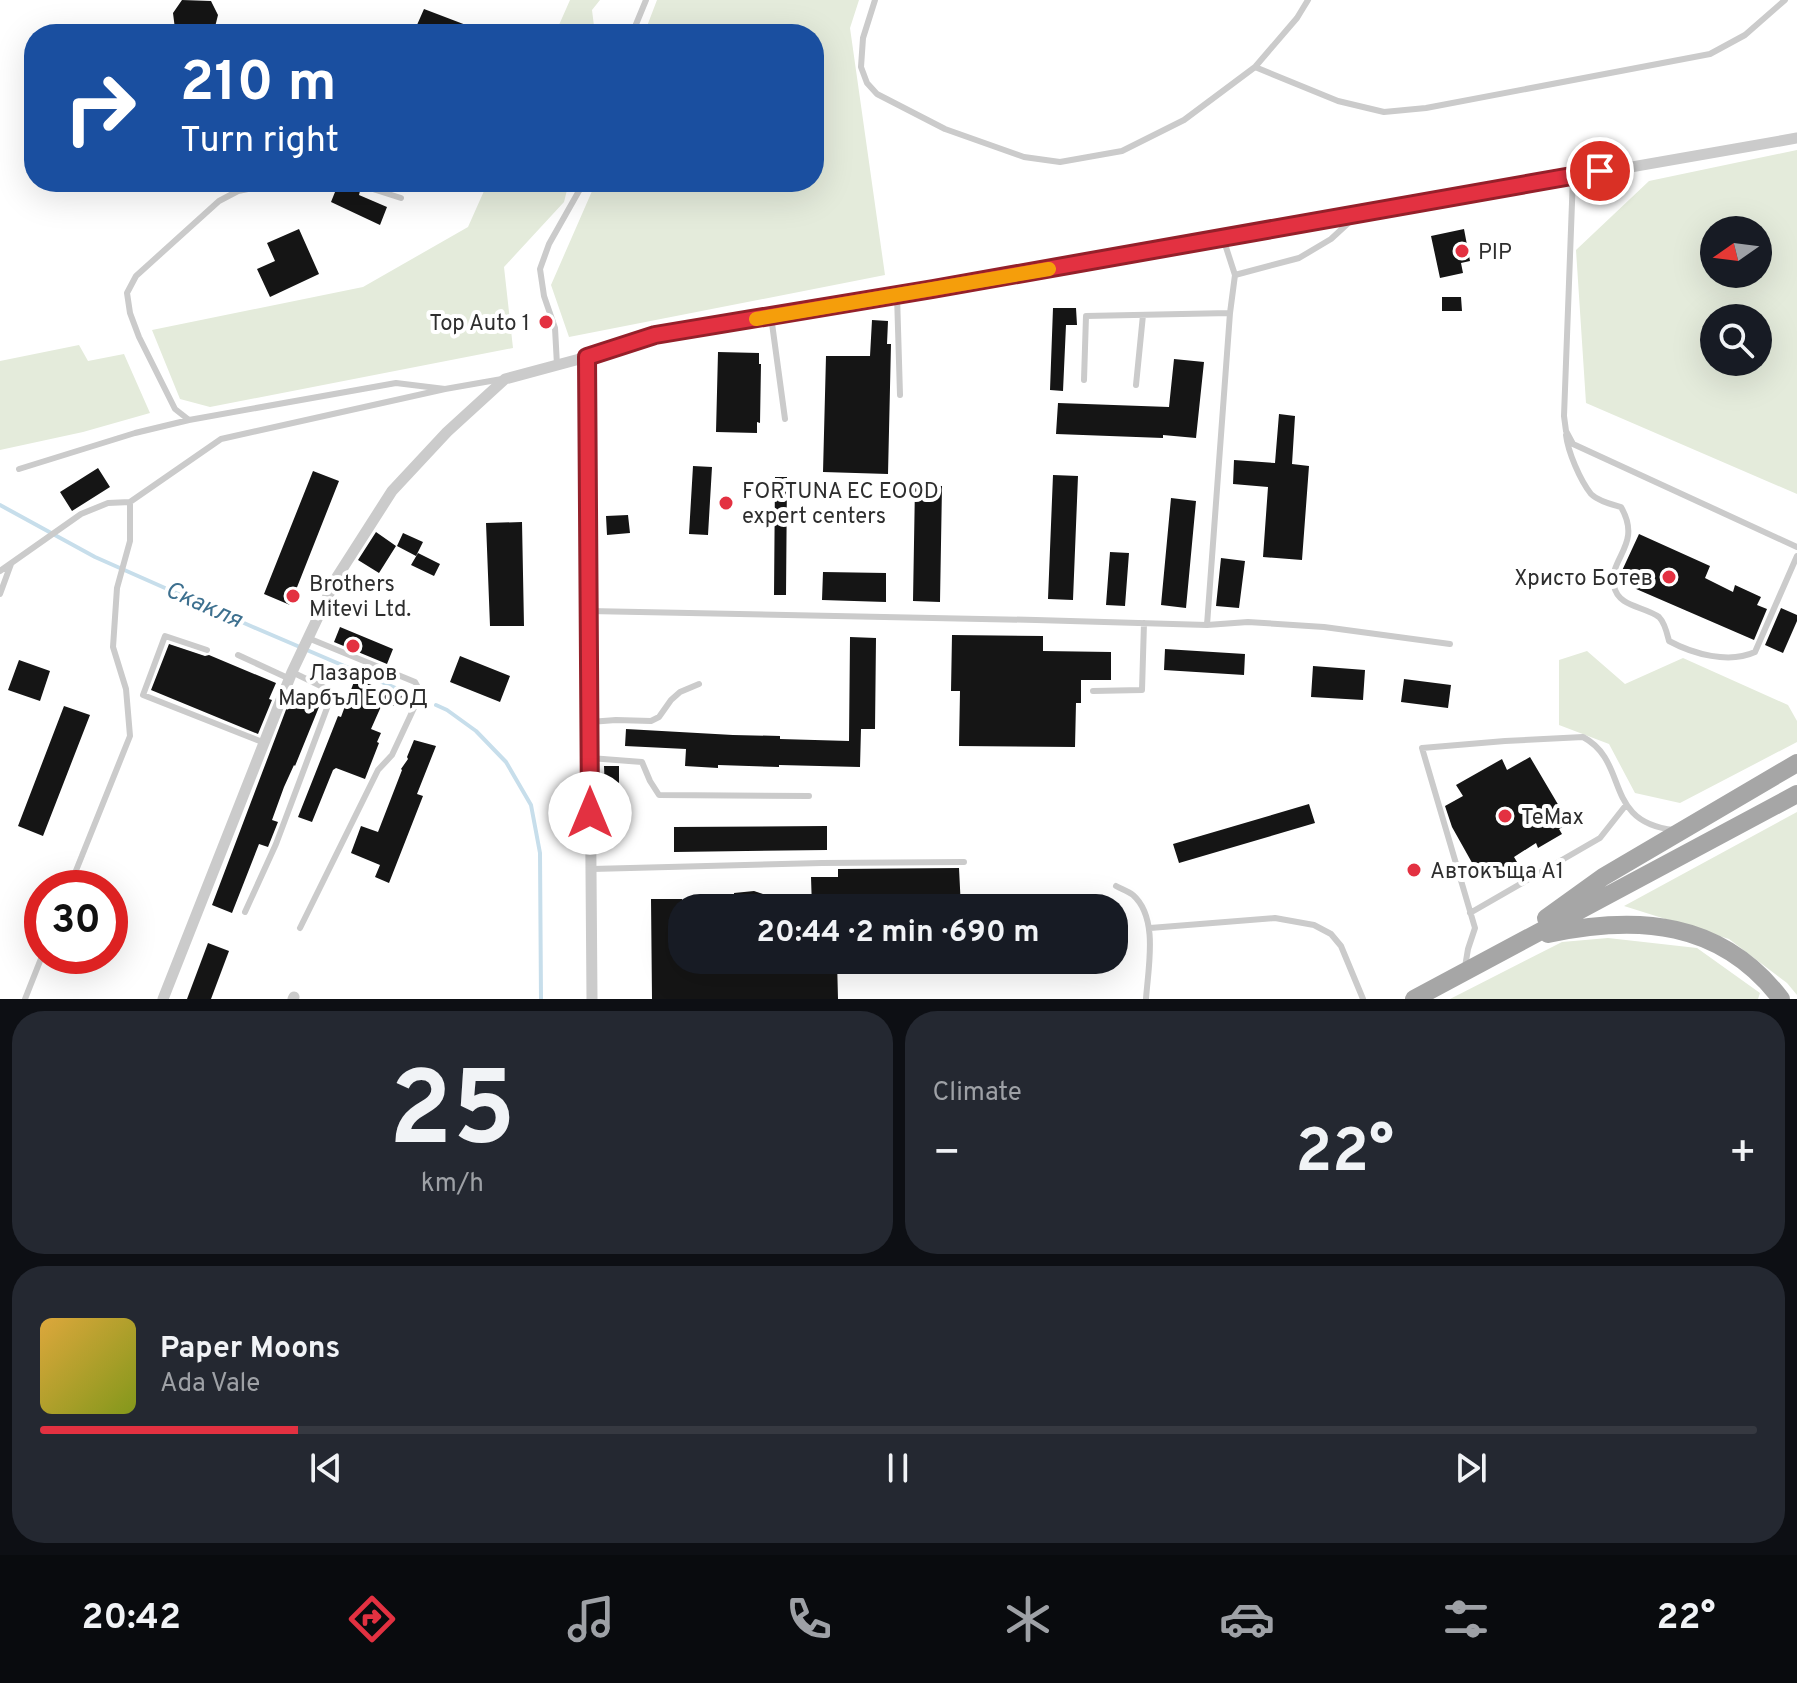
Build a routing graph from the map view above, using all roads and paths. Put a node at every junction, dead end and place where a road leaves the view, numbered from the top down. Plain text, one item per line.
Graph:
1 (646, 0) edge
2 (875, 0) edge
3 (1308, 0) edge
4 (1785, 0) edge
5 (636, 24) edge
6 (1255, 67) junction
7 (1797, 138) edge
8 (1573, 176) junction
9 (236, 192) edge
10 (382, 192) edge
11 (578, 192) edge
12 (401, 198) dead end
13 (1359, 214) junction
14 (1223, 238) junction
15 (1235, 275) junction
16 (897, 295) junction
17 (1230, 313) junction
18 (1143, 315) junction
19 (771, 316) junction
20 (587, 357) junction
21 (557, 365) junction
22 (505, 379) junction
23 (1084, 380) dead end
24 (1136, 385) dead end
25 (445, 389) junction
26 (900, 395) dead end
27 (785, 419) dead end
28 (189, 420) junction
29 (1566, 431) junction
30 (19, 469) dead end
31 (130, 502) junction
32 (1797, 547) edge
33 (1797, 556) edge
34 (11, 564) junction
35 (0, 571) edge
36 (0, 594) edge
37 (589, 611) junction
38 (1144, 623) junction
39 (1207, 625) junction
40 (308, 638) junction
41 (1450, 644) dead end
42 (207, 650) dead end
43 (238, 655) dead end
44 (291, 676) junction
45 (699, 684) dead end
46 (1093, 691) dead end
47 (590, 722) junction
48 (265, 743) junction
49 (590, 758) junction
50 (1797, 763) edge
51 (1797, 794) edge
52 (809, 796) dead end
53 (1626, 805) junction
54 (1682, 831) junction
55 (964, 862) dead end
56 (591, 869) junction
57 (76, 870) edge
58 (1116, 886) dead end
59 (245, 912) dead end
60 (1470, 913) junction
61 (300, 928) dead end
62 (1150, 928) junction
63 (1526, 939) junction
64 (1473, 967) junction
65 (35, 974) edge
66 (25, 999) edge
67 (163, 999) edge
68 (592, 999) edge
69 (1146, 999) edge
70 (1363, 999) edge
71 (1414, 999) edge
72 (1781, 999) edge

1 - 5 lane
2 - 6 lane
3 - 6 lane
4 - 6 lane
7 - 8 street
8 - 13 street
8 - 29 lane
9 - 28 lane
10 - 12 lane
11 - 21 lane
13 - 14 street
13 - 15 lane
14 - 15 lane
14 - 16 street
15 - 17 lane
16 - 19 street
16 - 26 lane
17 - 18 lane
17 - 39 lane
18 - 23 lane
18 - 24 lane
19 - 20 street
19 - 27 lane
20 - 21 street
20 - 37 street
21 - 22 street
22 - 25 lane
22 - 40 street
25 - 28 lane
25 - 31 lane
28 - 30 lane
29 - 32 lane
29 - 33 lane
31 - 34 lane
31 - 57 lane
34 - 35 lane
34 - 36 lane
37 - 38 lane
37 - 47 street
38 - 39 lane
38 - 46 lane
39 - 41 lane
40 - 44 street
40 - 61 lane
42 - 48 lane
43 - 44 lane
44 - 48 street
44 - 59 lane
45 - 47 lane
47 - 49 street
48 - 67 street
49 - 52 lane
49 - 56 street
50 - 54 main road
51 - 63 main road
53 - 54 lane
53 - 60 lane
53 - 60 lane
54 - 64 main road
55 - 56 lane
56 - 68 street
58 - 62 lane
60 - 64 lane
62 - 69 lane
62 - 70 lane
63 - 64 main road
63 - 72 main road
64 - 71 main road
65 - 66 lane

